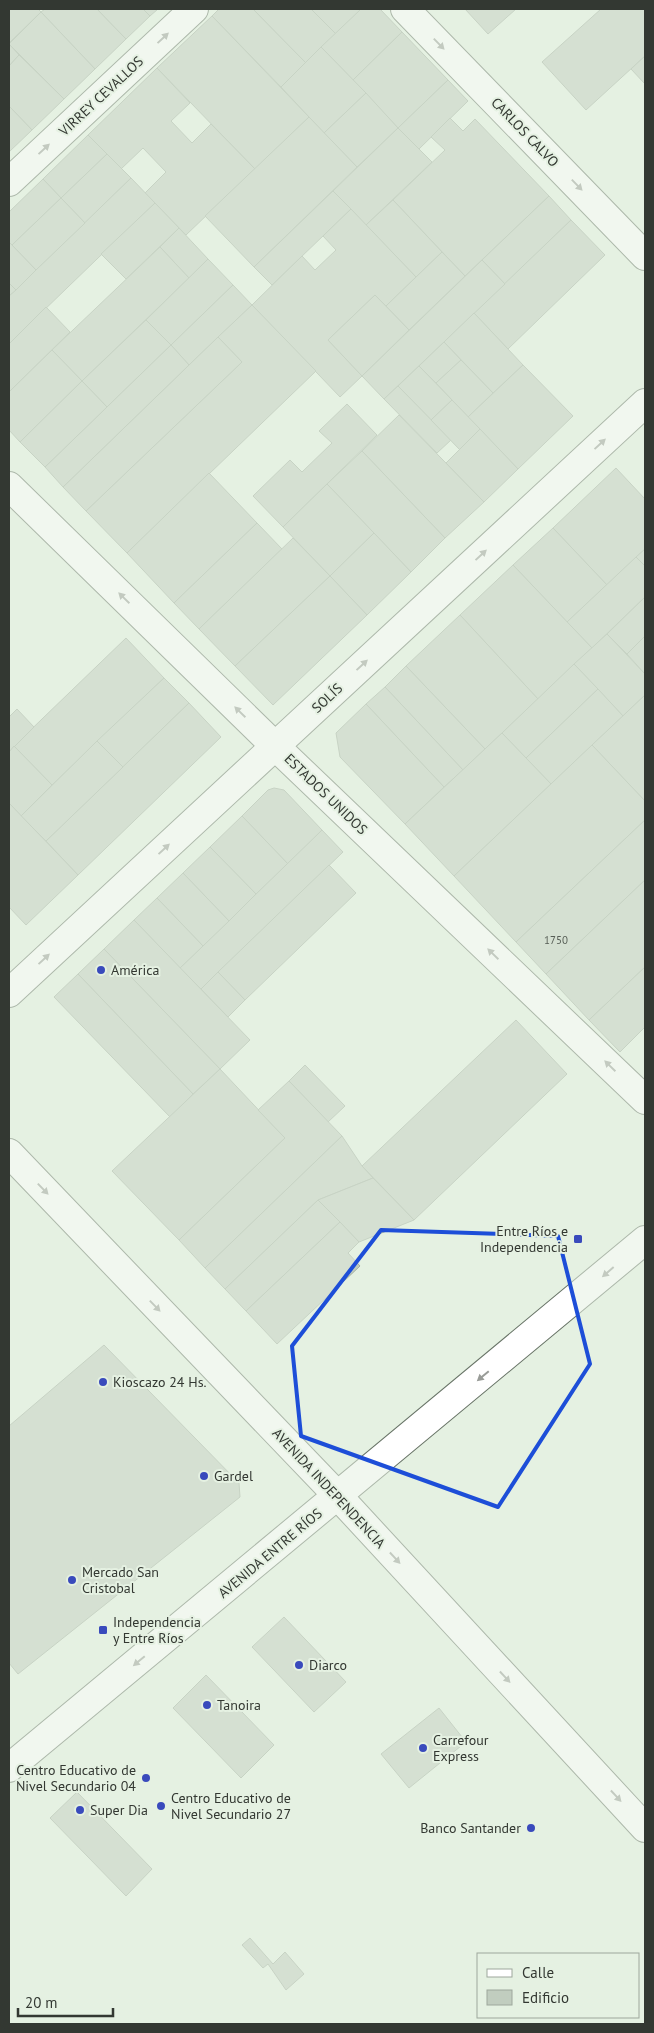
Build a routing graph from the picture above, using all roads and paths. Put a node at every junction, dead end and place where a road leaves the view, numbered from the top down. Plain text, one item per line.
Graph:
1 (194, 9) edge
2 (405, 9) edge
3 (9, 182) edge
4 (645, 256) edge
5 (645, 403) edge
6 (9, 486) edge
7 (275, 746) junction
8 (9, 992) edge
9 (645, 1100) edge
10 (9, 1154) edge
11 (645, 1240) edge
12 (338, 1496) junction
13 (9, 1768) edge
14 (645, 1828) edge

3 -> 1 street, VIRREY CEVALLOS
2 -> 4 street, CARLOS CALVO
7 -> 5 street, SOLÍS
7 -> 6 street, ESTADOS UNIDOS
8 -> 7 street, SOLÍS
9 -> 7 street, ESTADOS UNIDOS
10 -> 12 street, AVENIDA INDEPENDENCIA
11 -> 12 street, AVENIDA ENTRE RÍOS
12 -> 13 street, AVENIDA ENTRE RÍOS
12 -> 14 street, AVENIDA INDEPENDENCIA

